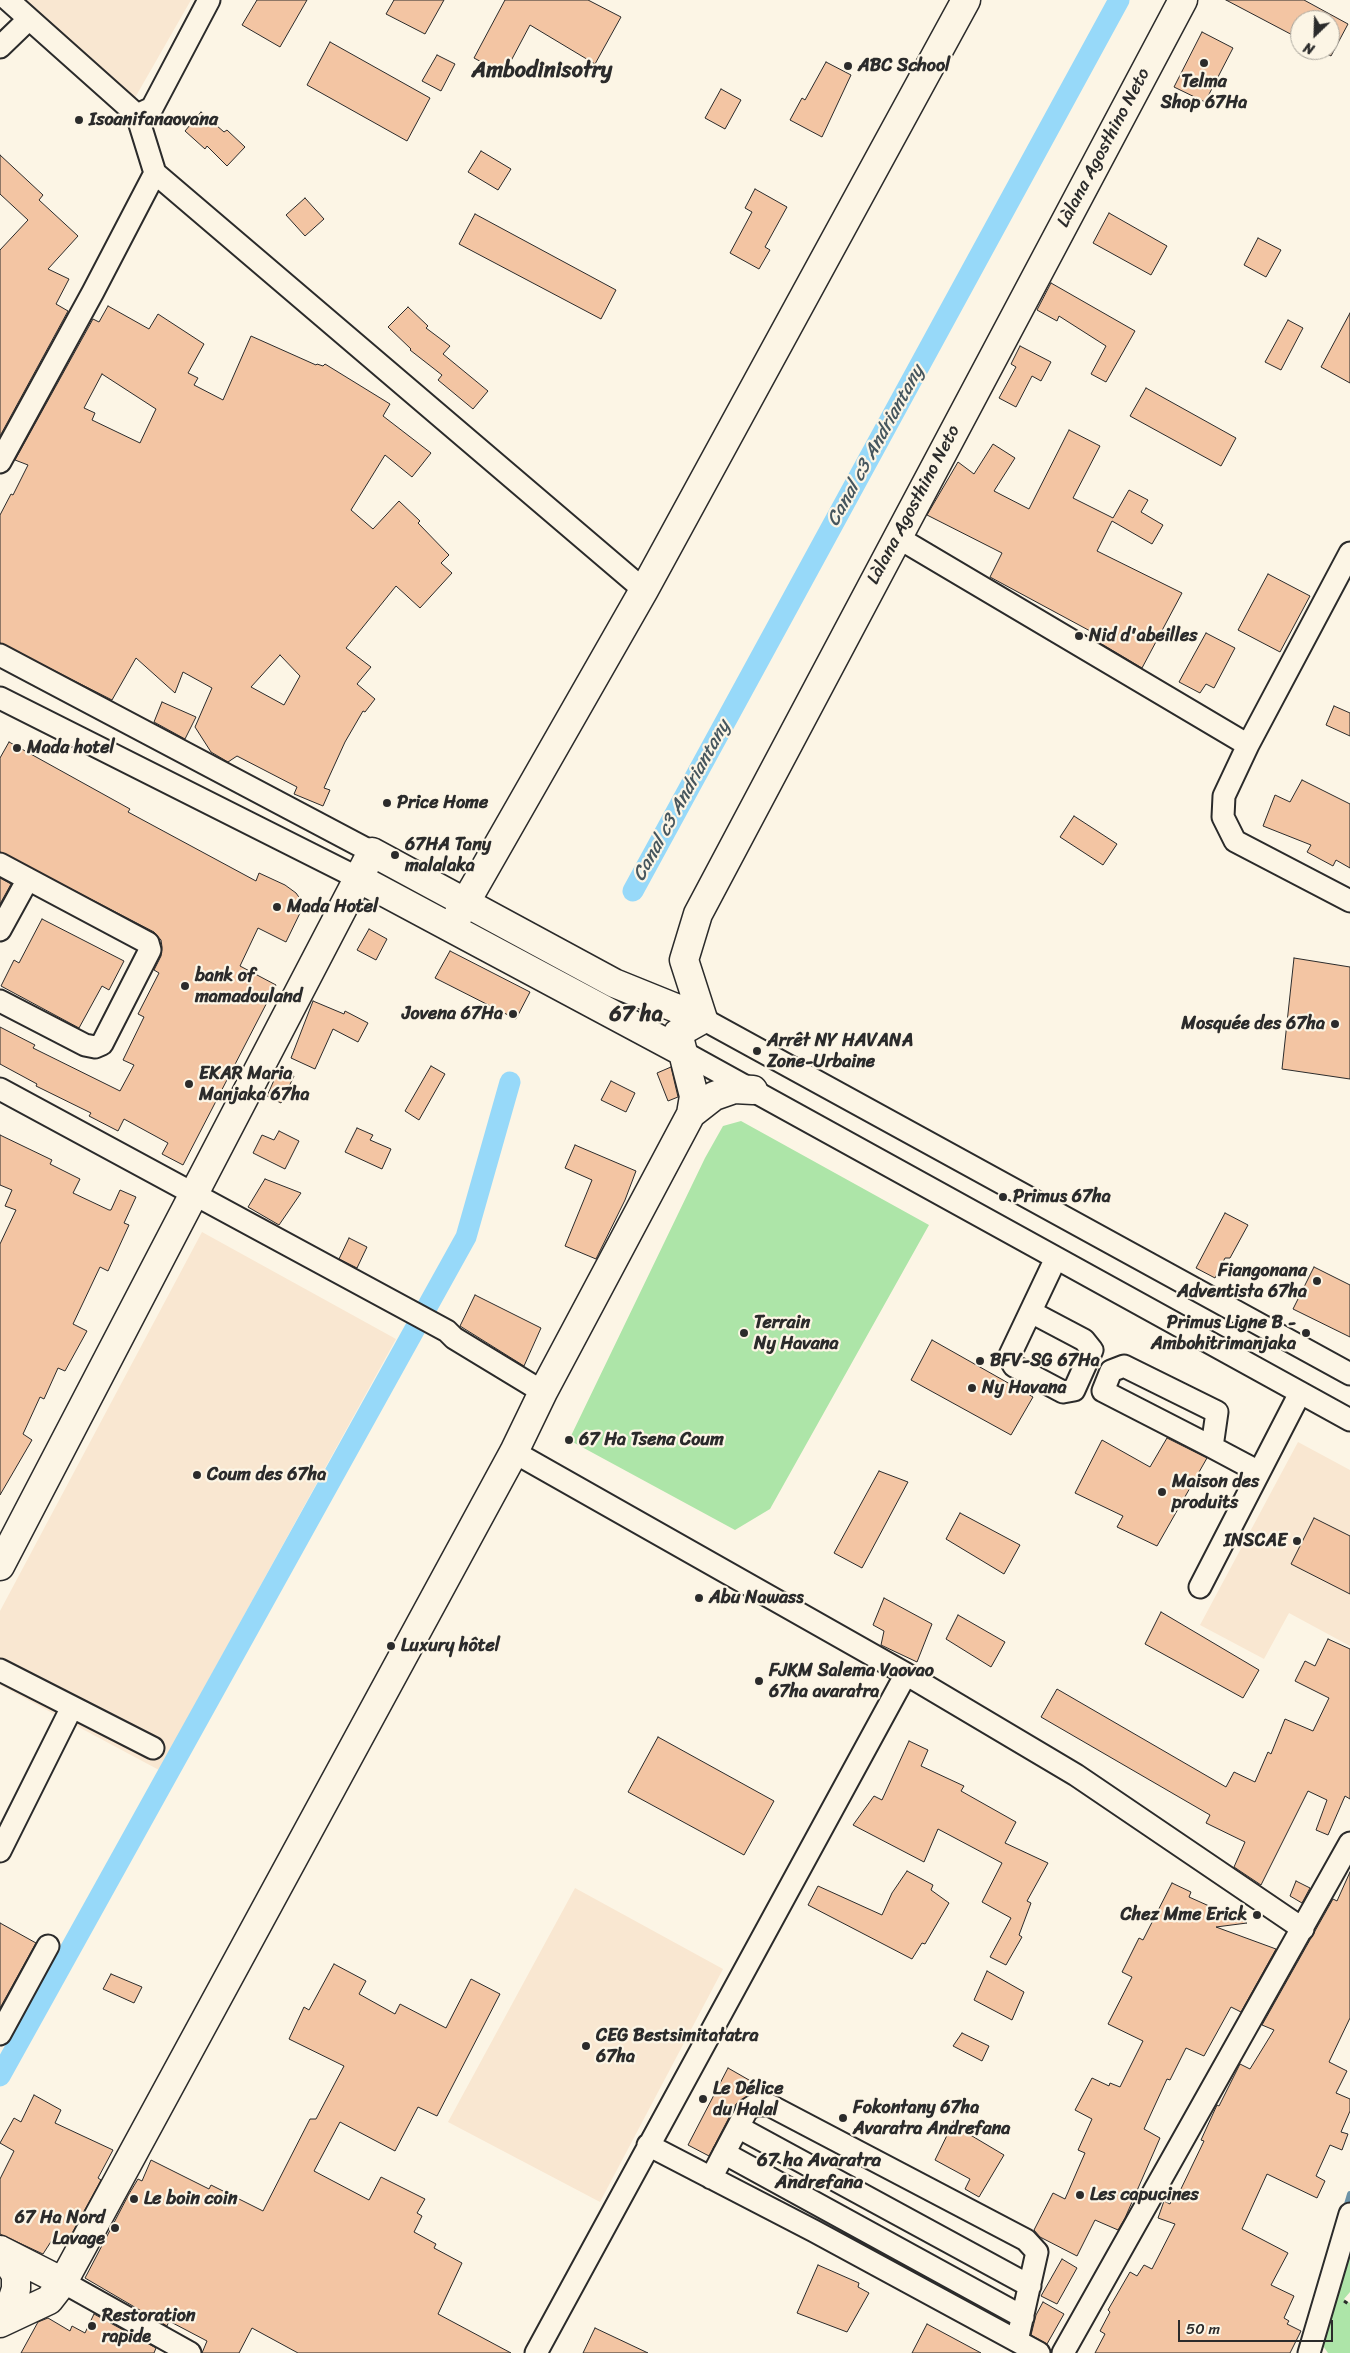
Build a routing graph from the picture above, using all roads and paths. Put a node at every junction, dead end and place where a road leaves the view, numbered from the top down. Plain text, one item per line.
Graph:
1 (8, 0) edge
2 (209, 0) edge
3 (966, 0) edge
4 (1183, 0) edge
5 (29, 19) junction
6 (0, 47) edge
7 (137, 115) junction
8 (155, 173) junction
9 (0, 462) edge
10 (897, 537) junction
11 (1350, 553) edge
12 (644, 590) junction
13 (0, 655) edge
14 (0, 698) edge
15 (1248, 745) junction
16 (372, 852) junction
17 (0, 864) edge
18 (358, 878) junction
19 (28, 879) junction
20 (1350, 901) edge
21 (465, 903) junction
22 (452, 926) junction
23 (0, 930) edge
24 (0, 1001) edge
25 (703, 1019) junction
26 (683, 1052) junction
27 (0, 1090) edge
28 (753, 1090) junction
29 (690, 1114) junction
30 (193, 1193) junction
31 (1056, 1258) junction
32 (1031, 1312) dead end
33 (1350, 1374) edge
34 (543, 1392) junction
35 (1300, 1392) junction
36 (1350, 1420) edge
37 (1212, 1447) junction
38 (514, 1452) junction
39 (1259, 1472) junction
40 (0, 1566) edge
41 (1200, 1587) dead end
42 (0, 1670) edge
43 (906, 1674) junction
44 (72, 1707) junction
45 (153, 1748) dead end
46 (1350, 1843) edge
47 (0, 1851) edge
48 (1303, 1929) junction
49 (48, 1946) dead end
50 (0, 2034) edge
51 (738, 2127) junction
52 (648, 2145) junction
53 (724, 2152) junction
54 (711, 2178) junction
55 (1350, 2214) edge
56 (0, 2250) edge
57 (63, 2282) junction
58 (1030, 2286) junction
59 (1023, 2317) junction
60 (0, 2322) edge
61 (1018, 2341) junction
62 (190, 2353) edge
63 (536, 2353) edge
64 (1039, 2353) edge
65 (1063, 2353) edge
66 (1309, 2353) edge

1 - 5 street
2 - 7 street
3 - 12 main road
4 - 10 main road, Làlana Agosthino Neto
5 - 6 street
5 - 7 street
7 - 8 street
8 - 9 street
8 - 12 street
10 - 15 street
10 - 25 main road, Làlana Agosthino Neto
11 - 15 street
12 - 21 main road
13 - 16 street
14 - 18 street
15 - 20 street
16 - 18 main road
16 - 21 main road
17 - 19 street
18 - 22 main road
18 - 30 main road
19 - 23 street
19 - 24 street
21 - 22 main road
21 - 25 main road
22 - 26 main road
25 - 26 main road
25 - 33 street
26 - 28 street
26 - 29 main road
27 - 30 street
28 - 29 main road
28 - 31 street
29 - 34 main road
30 - 34 street
30 - 40 main road
31 - 32 street
31 - 35 street
34 - 38 main road
35 - 36 street
35 - 39 street
37 - 37 street
37 - 39 street
38 - 43 street
38 - 57 main road
39 - 41 street
42 - 44 street
43 - 48 street
43 - 52 street
44 - 45 street
44 - 47 street
46 - 48 street
48 - 65 street
49 - 50 street
51 - 53 street
51 - 58 street
51 - 58 street
52 - 54 street
52 - 63 street
53 - 54 street
53 - 59 street
54 - 61 street
55 - 66 street
56 - 57 main road
56 - 60 main road
57 - 60 main road
57 - 62 street
58 - 59 street
59 - 61 street
61 - 64 street

